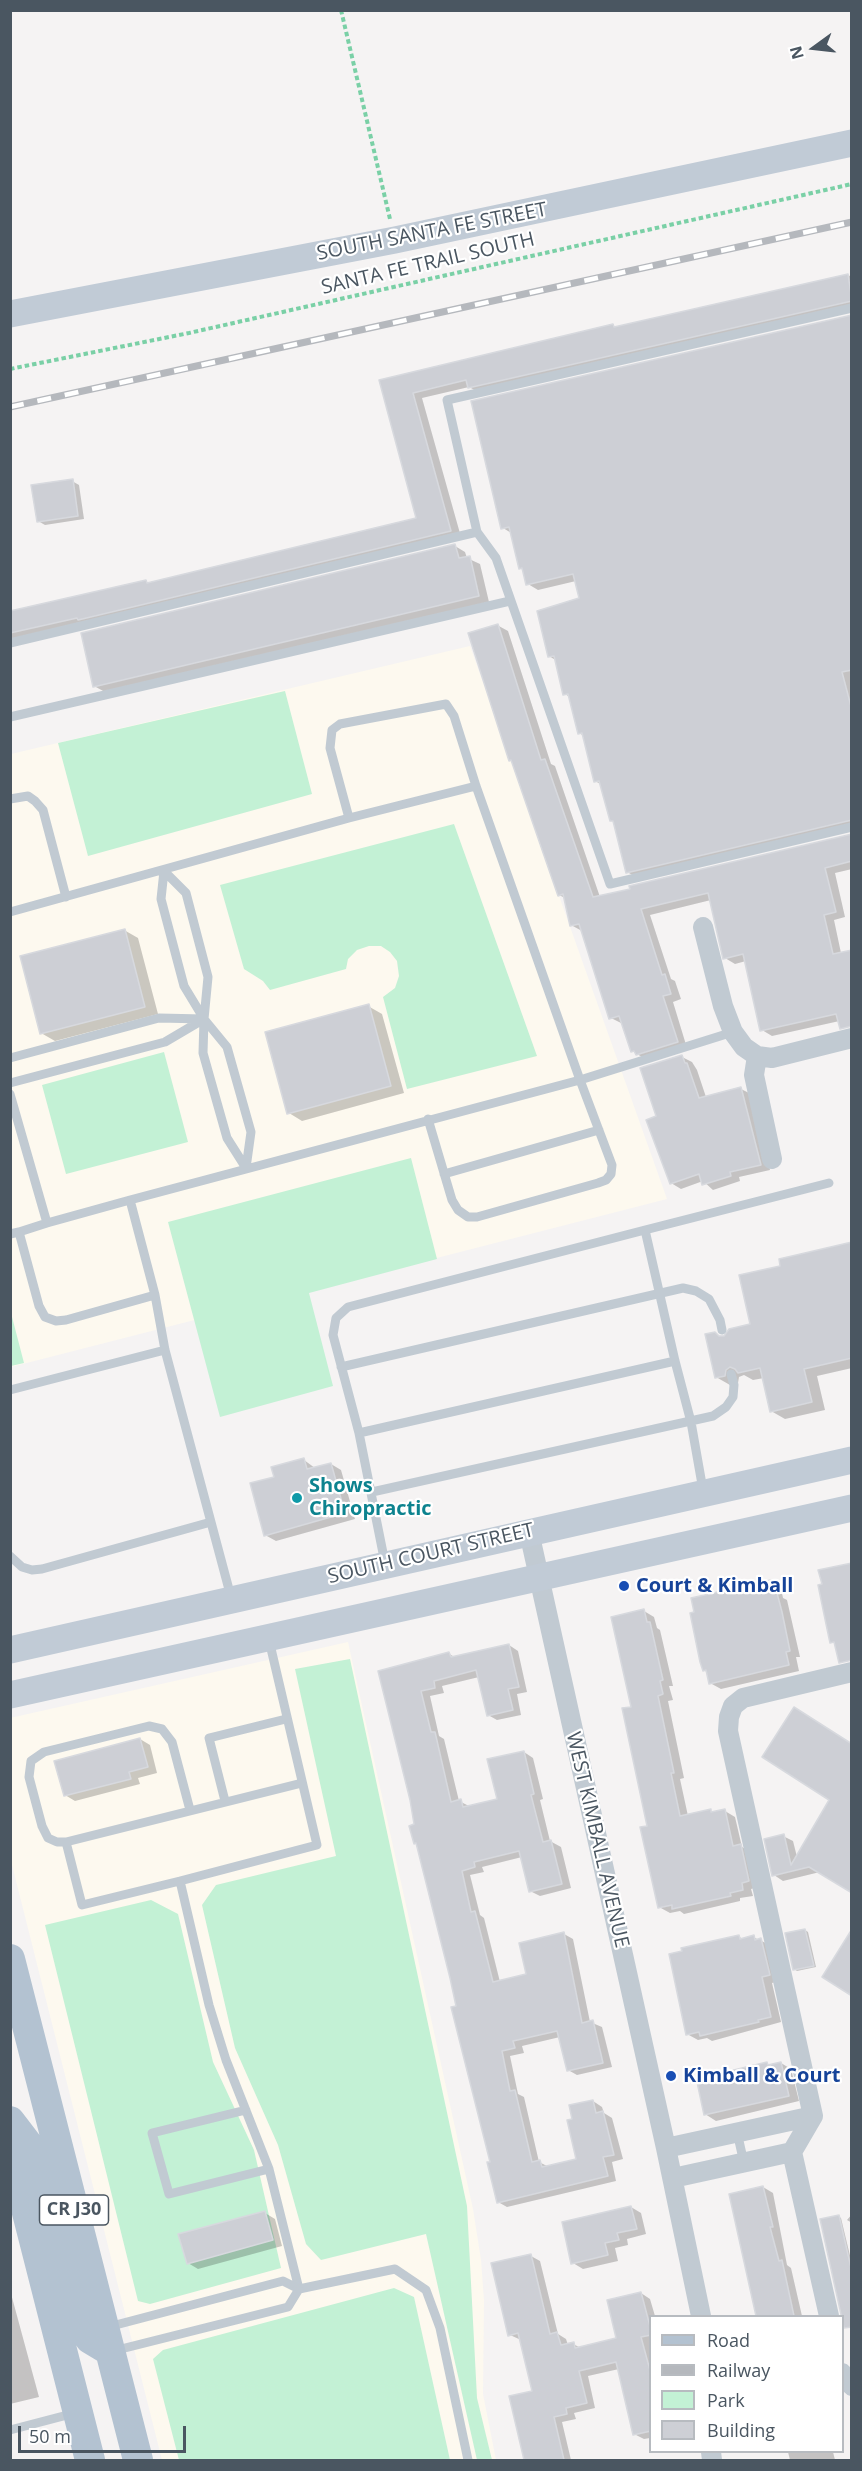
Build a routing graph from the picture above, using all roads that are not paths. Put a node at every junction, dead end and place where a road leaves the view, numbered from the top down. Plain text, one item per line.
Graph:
1 (852, 144) edge
2 (852, 308) edge
3 (10, 314) edge
4 (477, 532) junction
5 (510, 601) junction
6 (10, 643) edge
7 (10, 717) edge
8 (476, 786) junction
9 (10, 799) edge
10 (349, 818) junction
11 (852, 827) edge
12 (164, 871) junction
13 (66, 897) junction
14 (10, 912) edge
15 (703, 927) dead end
16 (204, 1019) junction
17 (733, 1032) junction
18 (852, 1038) edge
19 (757, 1056) junction
20 (10, 1058) edge
21 (580, 1080) junction
22 (10, 1083) edge
23 (10, 1094) edge
24 (429, 1119) junction
25 (599, 1130) junction
26 (772, 1159) dead end
27 (246, 1168) junction
28 (444, 1174) junction
29 (829, 1183) dead end
30 (130, 1200) junction
31 (47, 1223) junction
32 (645, 1230) junction
33 (15, 1233) edge
34 (660, 1293) junction
35 (155, 1295) junction
36 (722, 1330) dead end
37 (165, 1350) junction
38 (675, 1361) junction
39 (340, 1367) junction
40 (732, 1374) dead end
41 (10, 1390) edge
42 (691, 1422) junction
43 (358, 1433) junction
44 (852, 1460) edge
45 (372, 1492) junction
46 (703, 1493) junction
47 (852, 1508) edge
48 (211, 1522) junction
49 (529, 1532) junction
50 (10, 1556) edge
51 (385, 1565) junction
52 (539, 1578) junction
53 (231, 1599) junction
54 (269, 1638) junction
55 (10, 1650) edge
56 (852, 1672) edge
57 (10, 1695) edge
58 (286, 1719) junction
59 (302, 1783) junction
60 (225, 1801) junction
61 (190, 1810) junction
62 (66, 1842) junction
63 (180, 1881) junction
64 (10, 1959) edge
65 (246, 2110) junction
66 (813, 2116) junction
67 (10, 2121) edge
68 (736, 2132) junction
69 (10, 2146) edge
70 (666, 2148) junction
71 (792, 2152) junction
72 (744, 2163) junction
73 (269, 2169) junction
74 (673, 2178) junction
75 (15, 2181) edge
76 (299, 2289) junction
77 (701, 2315) edge
78 (829, 2315) edge
79 (107, 2340) junction
80 (77, 2412) junction
81 (10, 2430) edge
82 (90, 2460) edge
83 (138, 2460) edge
84 (468, 2460) edge

1 - 3 street, SOUTH SANTA FE STREET
2 - 4 lane
4 - 5 lane
4 - 6 lane
5 - 7 lane
5 - 11 lane
8 - 10 lane
8 - 10 lane
8 - 21 lane
9 - 13 lane
10 - 12 lane
12 - 13 lane
12 - 16 lane
12 - 16 lane
13 - 14 lane
15 - 17 street
16 - 20 lane
16 - 22 lane
16 - 27 lane
16 - 27 lane
17 - 19 street
17 - 21 lane
18 - 19 street
19 - 26 street
21 - 24 lane
21 - 25 lane
23 - 31 lane
24 - 27 lane
24 - 28 lane
25 - 28 lane
25 - 28 lane
27 - 30 lane
29 - 32 lane
30 - 31 lane
30 - 35 lane
31 - 33 lane
32 - 34 lane
32 - 39 lane
33 - 35 lane
34 - 36 lane
34 - 38 lane
34 - 39 lane
35 - 37 lane
37 - 41 lane
37 - 48 lane
38 - 42 lane
38 - 43 lane
39 - 43 lane
40 - 42 lane
42 - 45 lane
42 - 46 lane
43 - 45 lane
44 - 46 street, SOUTH COURT STREET
45 - 51 lane
46 - 49 street, SOUTH COURT STREET
47 - 52 street
48 - 50 lane
48 - 53 lane
49 - 51 street, SOUTH COURT STREET
49 - 52 street, WEST KIMBALL AVENUE
51 - 53 street, SOUTH COURT STREET
52 - 54 street
52 - 70 street, WEST KIMBALL AVENUE
53 - 55 street, SOUTH COURT STREET
54 - 57 street
54 - 58 lane
56 - 66 street
58 - 59 lane
58 - 60 lane
59 - 60 lane
59 - 63 lane
60 - 61 lane
61 - 62 lane
61 - 62 lane
62 - 63 lane
63 - 65 lane
64 - 79 main road, CR J30
65 - 73 lane
65 - 73 lane
66 - 68 street
66 - 71 street
67 - 79 main road
68 - 70 street
68 - 72 lane
69 - 75 main road, CR J30
70 - 74 street, WEST KIMBALL AVENUE
71 - 72 street
71 - 78 street
72 - 74 street
73 - 76 lane
74 - 77 street, WEST KIMBALL AVENUE
75 - 80 main road, CR J30
76 - 79 lane
76 - 79 lane
76 - 84 lane
79 - 83 main road, CR J30
80 - 81 lane
80 - 82 main road, CR J30

